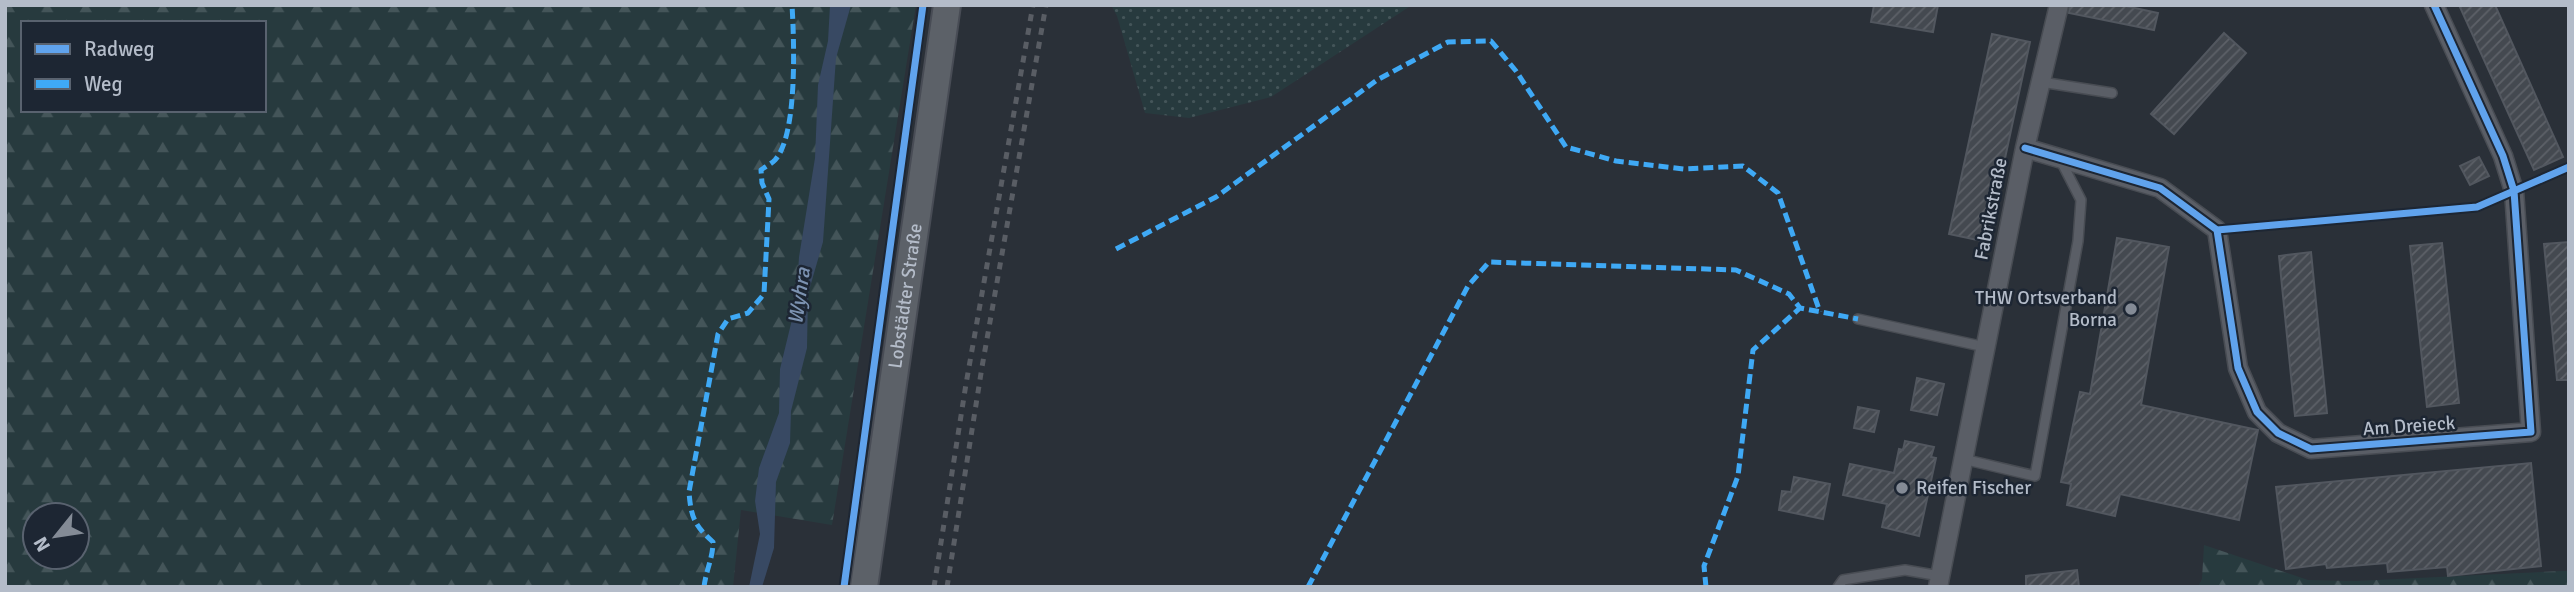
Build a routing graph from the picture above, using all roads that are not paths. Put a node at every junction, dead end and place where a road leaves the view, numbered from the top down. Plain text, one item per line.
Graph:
1 (947, 5) edge
2 (2059, 5) edge
3 (2434, 5) edge
4 (2041, 82) junction
5 (2112, 93) dead end
6 (2025, 148) junction
7 (2060, 158) junction
8 (1858, 319) dead end
9 (1985, 347) junction
10 (1963, 459) junction
11 (1938, 582) edge
12 (864, 587) edge
13 (1838, 587) edge

1 - 12 main road, Lobstädter Straße
2 - 4 street, Fabrikstraße
3 - 7 street, Am Dreieck
4 - 5 lane
4 - 6 street, Fabrikstraße
6 - 7 street, Am Dreieck
6 - 9 street, Fabrikstraße
7 - 10 lane
8 - 9 lane
9 - 10 street, Fabrikstraße
10 - 11 street, Fabrikstraße
11 - 13 lane

